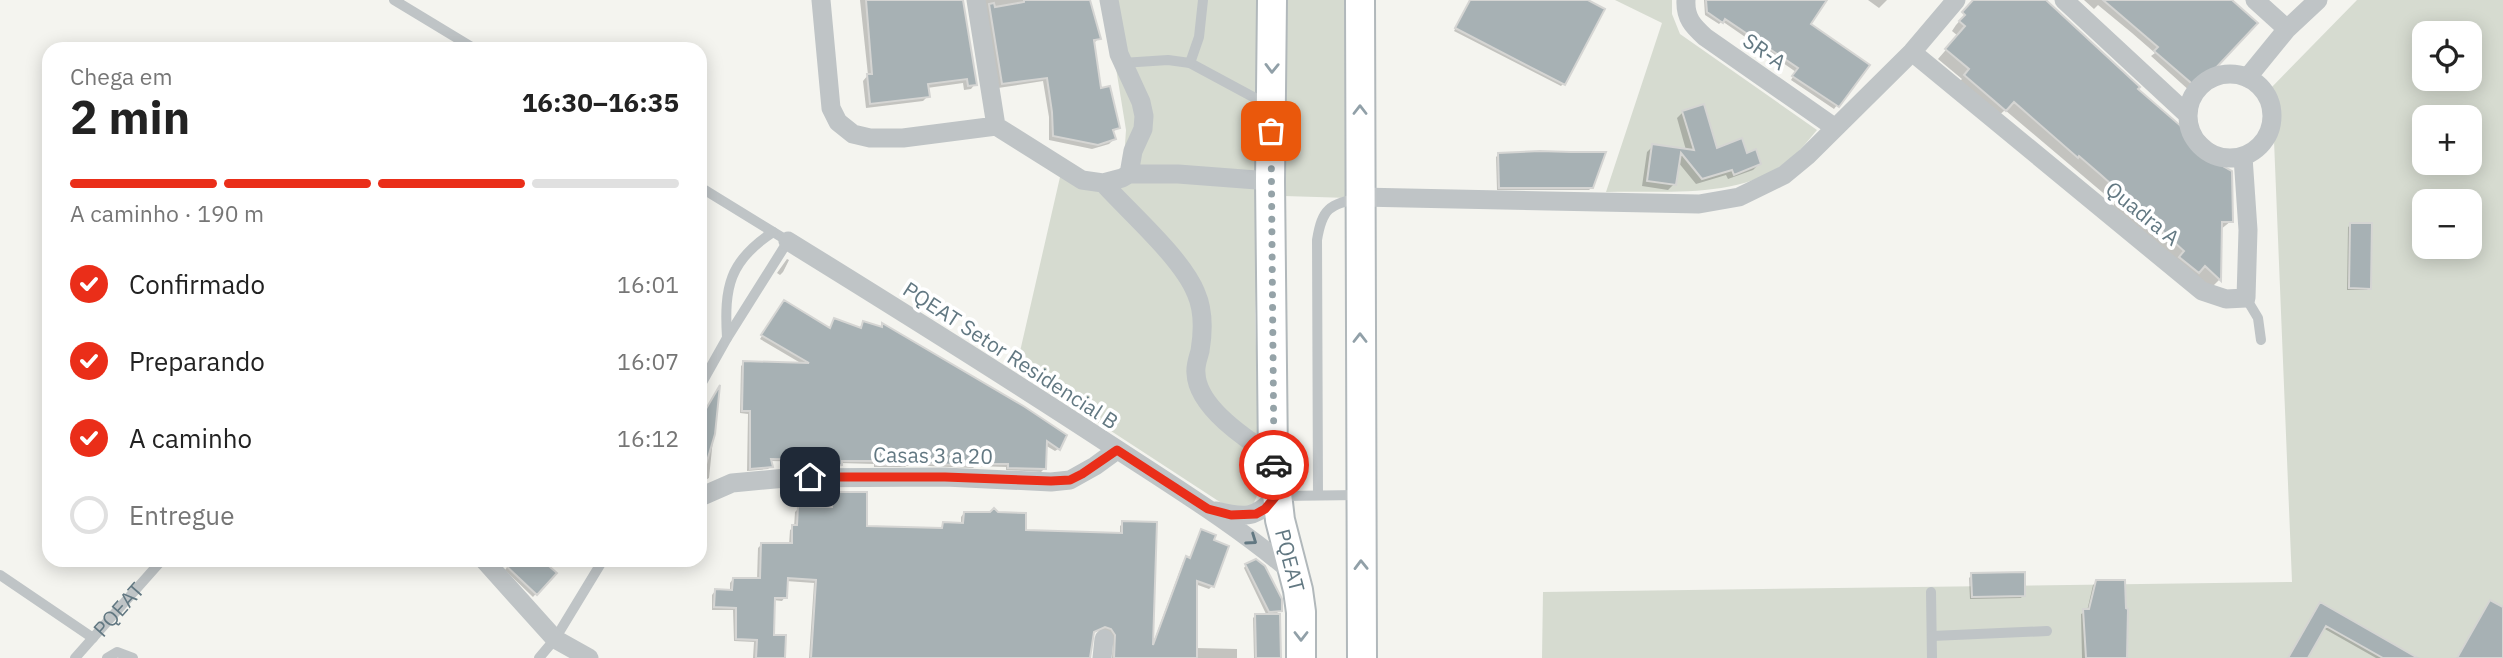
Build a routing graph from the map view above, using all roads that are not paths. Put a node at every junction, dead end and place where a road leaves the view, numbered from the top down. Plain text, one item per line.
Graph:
1 (394, 0) edge
2 (821, 0) edge
3 (976, 0) edge
4 (1109, 0) edge
5 (1203, 0) edge
6 (1272, 0) edge
7 (1360, 0) edge
8 (1686, 0) edge
9 (1956, 0) edge
10 (2064, 0) edge
11 (2255, 0) edge
12 (2318, 0) edge
13 (2287, 29) junction
14 (463, 42) edge
15 (1912, 52) junction
16 (1190, 63) junction
17 (1122, 64) junction
18 (2247, 78) junction
19 (1272, 107) junction
20 (2188, 115) junction
21 (996, 126) junction
22 (1835, 127) junction
23 (2243, 157) junction
24 (1129, 173) junction
25 (1270, 181) junction
26 (1103, 183) junction
27 (707, 191) edge
28 (1360, 197) junction
29 (781, 237) junction
30 (2246, 298) junction
31 (727, 338) junction
32 (2262, 340) dead end
33 (707, 374) edge
34 (1117, 450) junction
35 (1273, 456) junction
36 (707, 494) edge
37 (1318, 495) junction
38 (1360, 495) junction
39 (1276, 496) junction
40 (1208, 509) junction
41 (156, 567) edge
42 (490, 567) edge
43 (599, 567) edge
44 (1294, 573) junction
45 (0, 575) edge
46 (1931, 592) dead end
47 (2047, 631) dead end
48 (1932, 636) junction
49 (93, 638) junction
50 (555, 639) junction
51 (75, 658) edge
52 (107, 658) edge
53 (133, 658) edge
54 (539, 658) edge
55 (589, 658) edge
56 (1301, 658) edge
57 (1362, 658) edge
58 (1932, 658) edge

1 - 14 lane
2 - 21 street
3 - 21 street
4 - 17 street
5 - 16 lane
6 -> 19 street, PQEAT
28 -> 7 street
8 - 22 street, SR-A
9 - 15 street
10 - 20 street
11 - 13 street
12 - 13 street
13 - 18 street
15 - 22 street
15 - 30 street, Quadra A
16 - 17 lane
16 - 19 lane
17 - 24 street
18 - 20 street
18 - 23 street
19 - 25 street, PQEAT
20 - 23 street
21 - 26 street
22 - 28 street
23 - 30 street
24 - 25 street
24 - 26 street
25 - 35 street, PQEAT
26 - 35 street
27 - 29 lane, PQEAT Setor Residencial B
28 - 37 lane
38 -> 28 street
29 - 31 lane
29 - 31 lane
29 - 34 street, PQEAT Setor Residencial B
30 - 32 lane
31 - 33 lane
34 - 36 street, Casas 3 a 20
34 - 40 street, PQEAT Setor Residencial B
35 - 39 street, PQEAT
37 - 38 lane
37 - 39 lane
57 -> 38 street
39 - 40 street
39 - 44 street, PQEAT
40 -> 44 street, PQEAT Setor Residencial B
41 - 49 lane, PQEAT
42 - 50 street
43 - 50 lane
44 -> 56 street, PQEAT
45 - 49 lane
46 - 48 lane
47 - 48 lane
48 - 58 lane
49 - 51 lane, PQEAT
50 - 54 lane
50 - 55 street
52 - 53 lane

